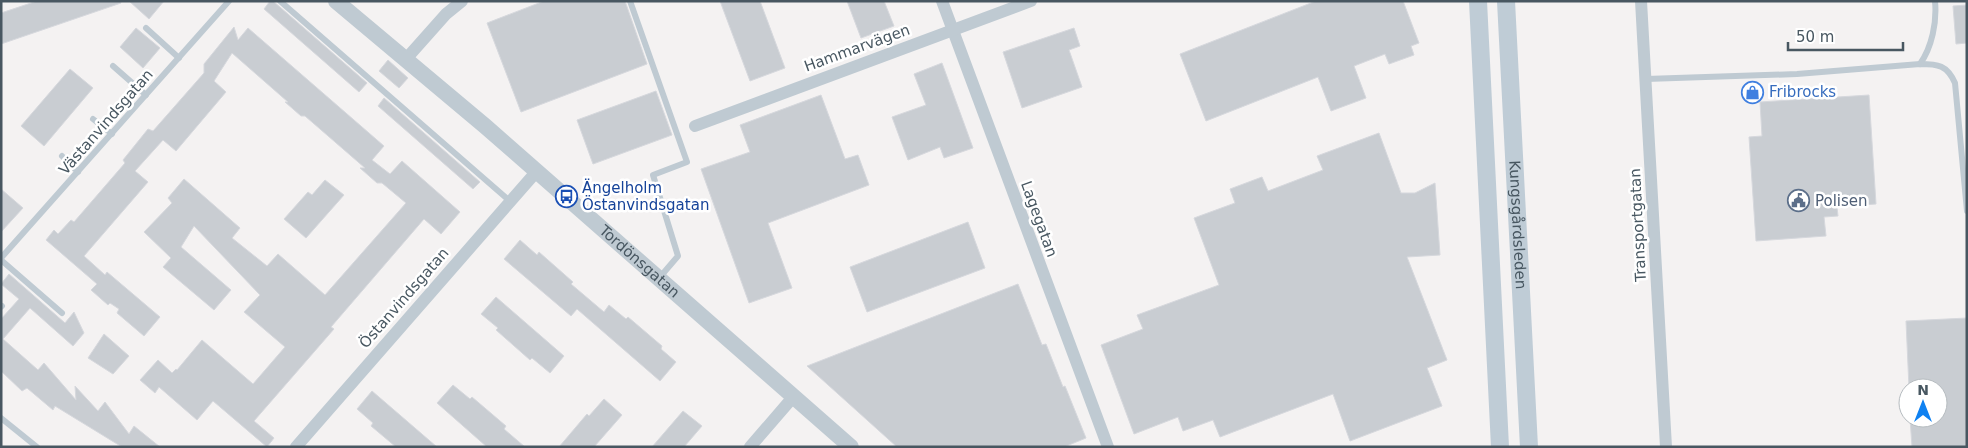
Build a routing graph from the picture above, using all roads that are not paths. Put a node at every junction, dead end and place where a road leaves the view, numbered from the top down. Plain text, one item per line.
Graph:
1 (229, 1) edge
2 (280, 1) edge
3 (336, 1) edge
4 (462, 1) edge
5 (630, 1) edge
6 (942, 1) edge
7 (1031, 1) edge
8 (1478, 1) edge
9 (1506, 1) edge
10 (1641, 1) edge
11 (1935, 1) edge
12 (146, 28) dead end
13 (953, 30) junction
14 (179, 58) junction
15 (406, 59) junction
16 (1920, 64) junction
17 (112, 66) dead end
18 (1646, 80) junction
19 (146, 95) junction
20 (93, 119) dead end
21 (694, 126) dead end
22 (112, 134) junction
23 (62, 156) dead end
24 (78, 172) junction
25 (537, 172) junction
26 (511, 202) junction
27 (1967, 212) edge
28 (1, 259) edge
29 (659, 278) junction
30 (62, 313) dead end
31 (794, 396) junction
32 (1, 418) edge
33 (37, 447) edge
34 (296, 447) edge
35 (750, 447) edge
36 (851, 447) edge
37 (1108, 447) edge
38 (1500, 447) edge
39 (1529, 447) edge
40 (1666, 447) edge

1 - 14 lane, Västanvindsgatan
2 - 26 lane
3 - 15 street, Tordönsgatan
4 - 15 street
5 - 29 lane
6 - 13 street, Lagegatan
7 - 13 street, Hammarvägen
8 - 38 main road, Kungsgårdsleden
9 - 39 main road, Kungsgårdsleden
10 - 18 street, Transportgatan
11 - 16 lane
12 - 14 lane
13 - 21 street, Hammarvägen
13 - 37 street, Lagegatan
14 - 19 lane, Västanvindsgatan
15 - 25 street, Tordönsgatan
16 - 18 lane
16 - 27 lane
17 - 19 lane
18 - 40 street, Transportgatan
19 - 22 lane, Västanvindsgatan
20 - 22 lane
22 - 24 lane, Västanvindsgatan
23 - 24 lane
24 - 28 lane, Västanvindsgatan
25 - 26 street, Östanvindsgatan
25 - 29 street, Tordönsgatan
26 - 34 street, Östanvindsgatan
28 - 30 lane
29 - 31 street, Tordönsgatan
31 - 35 street
31 - 36 street, Tordönsgatan
32 - 33 lane

